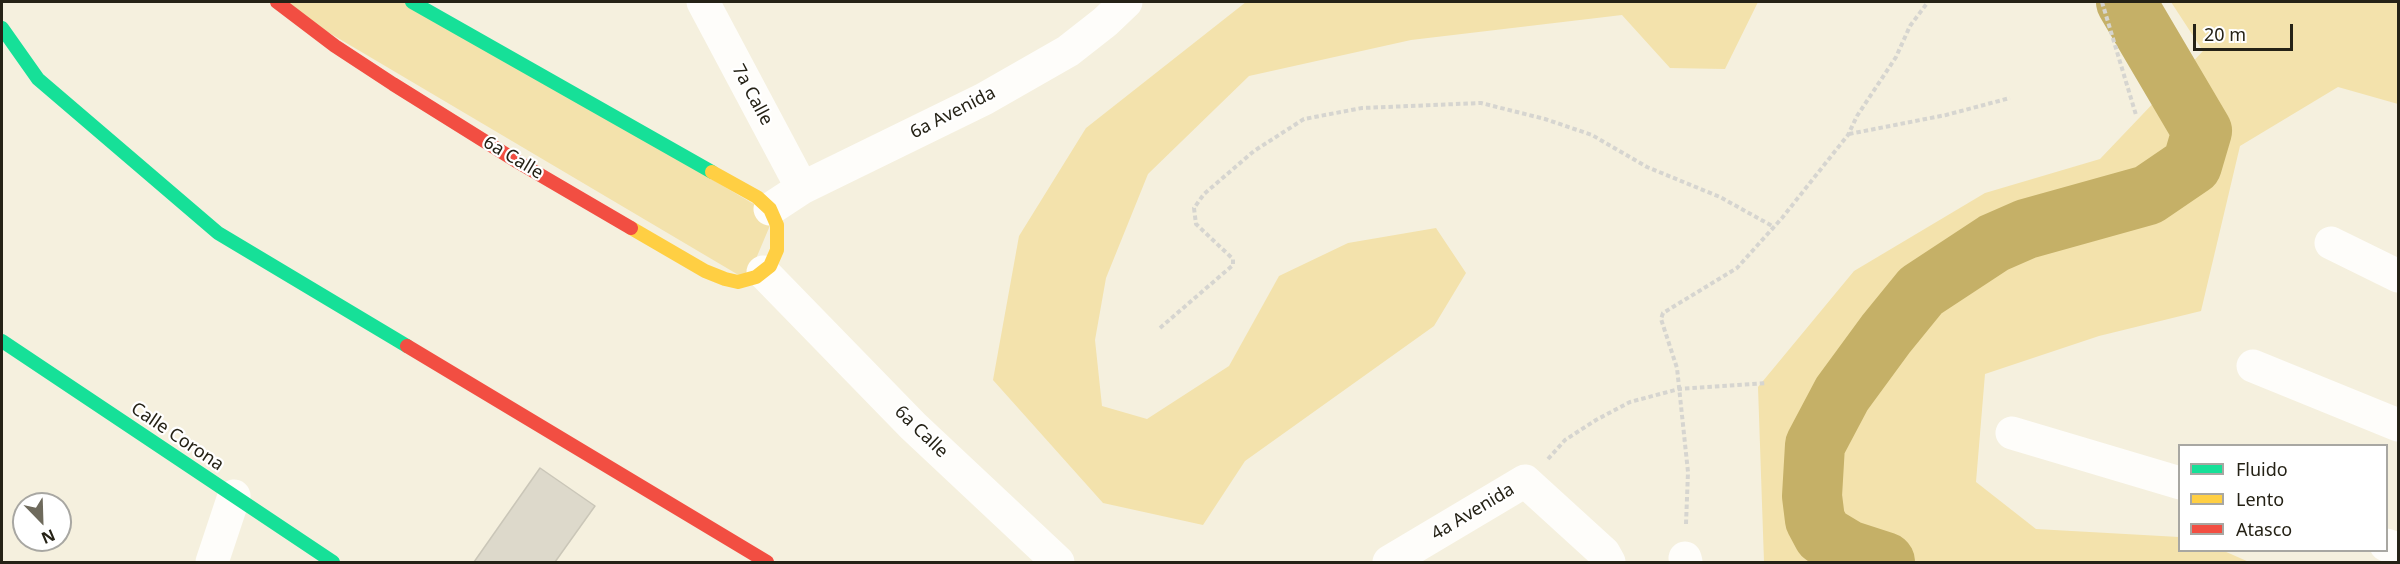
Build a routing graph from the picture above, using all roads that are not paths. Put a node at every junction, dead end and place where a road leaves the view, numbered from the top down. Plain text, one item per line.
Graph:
1 (277, 2) edge
2 (411, 2) edge
3 (703, 2) edge
4 (1126, 2) edge
5 (2, 28) edge
6 (802, 188) junction
7 (770, 209) junction
8 (2331, 243) dead end
9 (763, 272) junction
10 (2398, 276) edge
11 (2, 341) edge
12 (2253, 366) dead end
13 (2398, 425) edge
14 (2012, 434) dead end
15 (2178, 482) edge
16 (234, 496) junction
17 (212, 562) edge
18 (333, 562) edge
19 (767, 562) edge
20 (1058, 562) edge
21 (1391, 562) edge
22 (1610, 562) edge

1 - 9 street, 6a Calle
2 - 7 street
3 - 6 street, 7a Calle
4 - 6 street, 6a Avenida
5 - 19 street
6 - 7 street, 6a Avenida
7 - 9 street
8 - 10 street
9 - 20 street, 6a Calle
11 - 16 street, Calle Corona
12 - 13 street
14 - 15 street
16 - 17 street
16 - 18 street, Calle Corona
21 - 22 street, 4a Avenida

